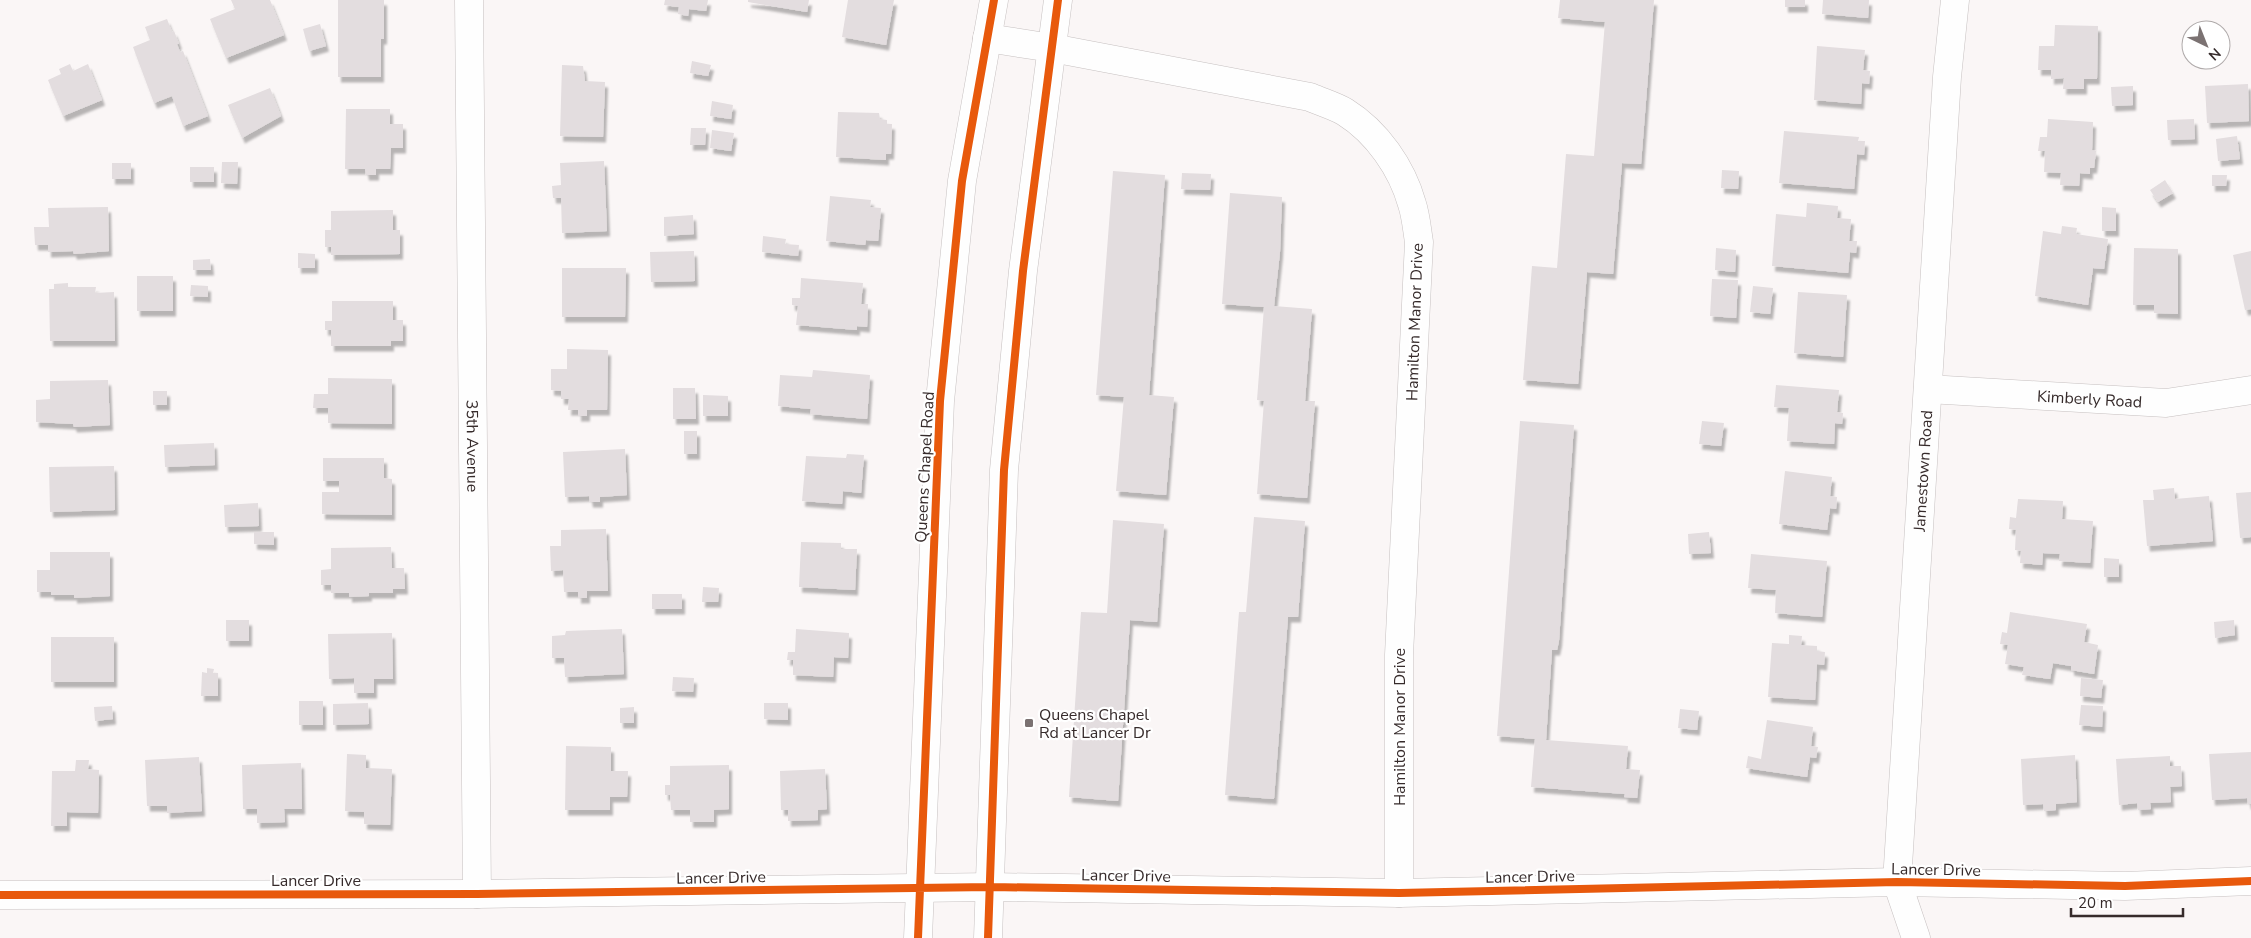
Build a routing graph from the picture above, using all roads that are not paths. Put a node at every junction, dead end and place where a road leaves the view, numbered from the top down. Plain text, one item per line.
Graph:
1 (469, 0) edge
2 (994, 0) edge
3 (1058, 0) edge
4 (1955, 0) edge
5 (987, 38) junction
6 (1052, 48) junction
7 (1928, 389) junction
8 (2251, 390) edge
9 (2251, 881) edge
10 (1897, 882) junction
11 (991, 887) junction
12 (920, 888) junction
13 (1399, 893) junction
14 (477, 894) junction
15 (0, 895) edge
16 (918, 938) edge
17 (988, 938) edge
18 (1916, 938) edge

1 - 14 street, 35th Avenue
2 - 5 street, Queens Chapel Road
3 - 6 street
4 - 7 street, Jamestown Road
5 - 6 street, Hamilton Manor Drive
5 - 12 street, Queens Chapel Road
6 - 11 street
6 - 13 street, Hamilton Manor Drive
7 - 8 street, Kimberly Road
7 - 10 street, Jamestown Road
9 - 10 street, Lancer Drive
10 - 13 street, Lancer Drive
10 - 18 street, Jamestown Road
11 - 12 street, Lancer Drive
11 - 13 street, Lancer Drive
11 - 17 street
12 - 14 street, Lancer Drive
12 - 16 street, Queens Chapel Road
14 - 15 street, Lancer Drive

